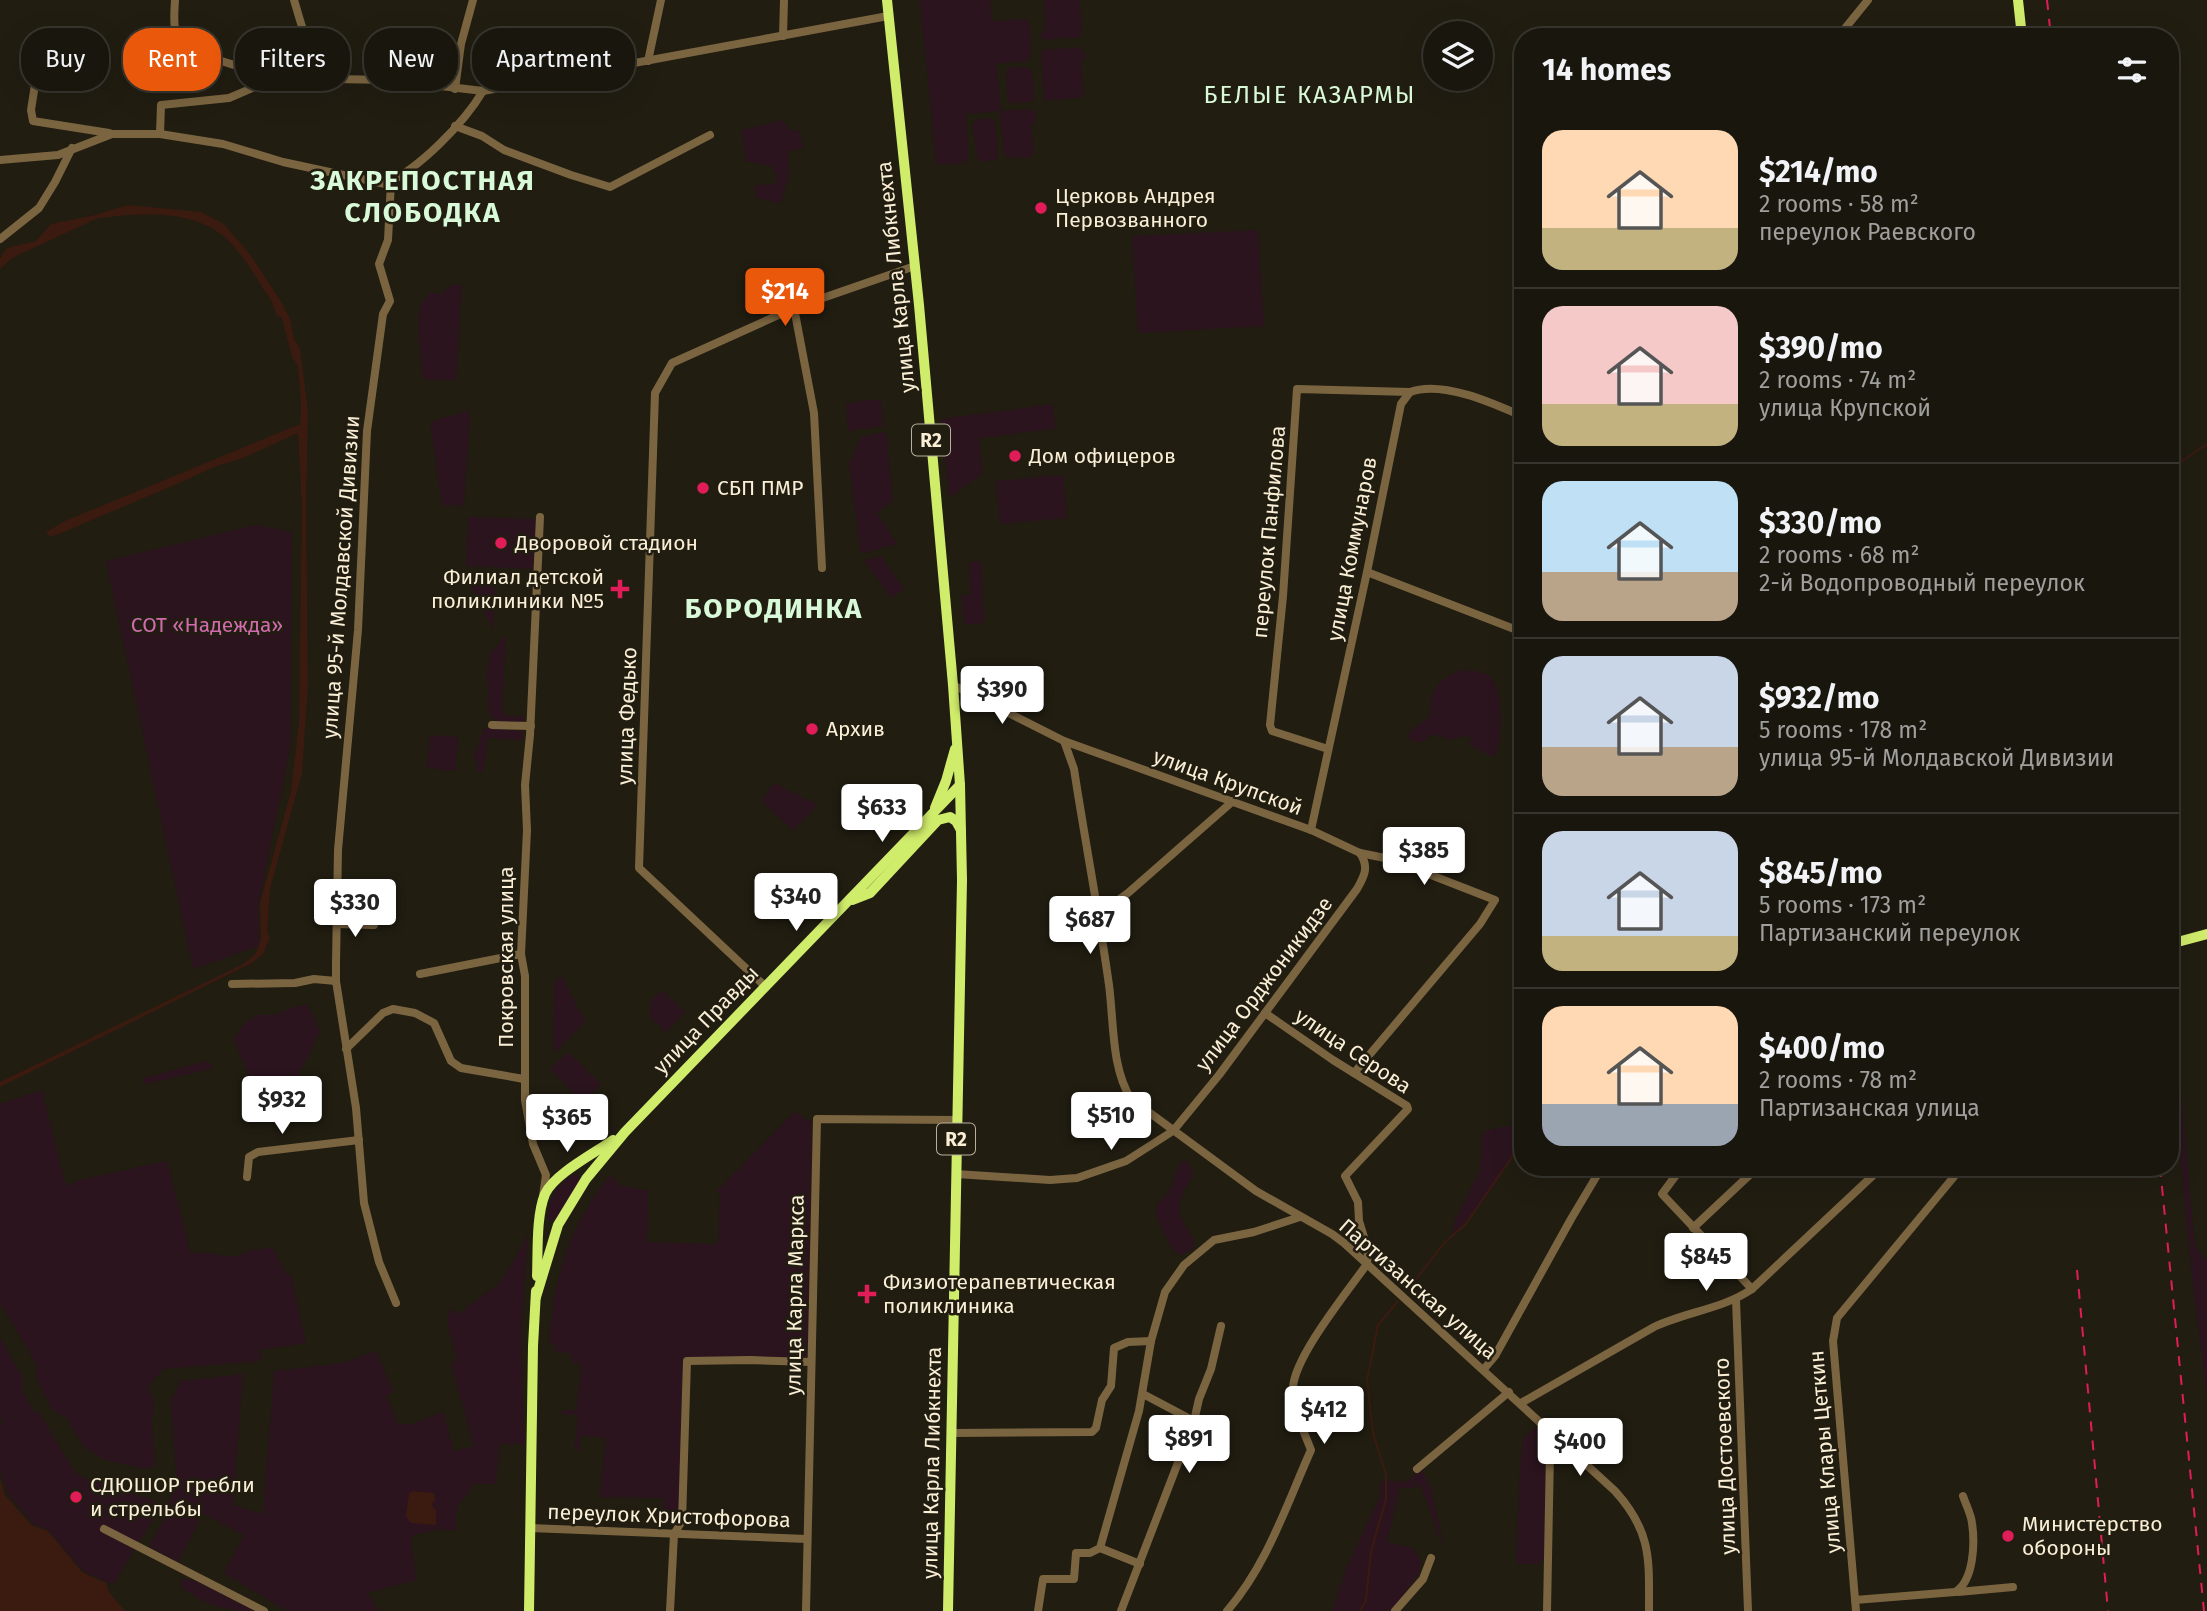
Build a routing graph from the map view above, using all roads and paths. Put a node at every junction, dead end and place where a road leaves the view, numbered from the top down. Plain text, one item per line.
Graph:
1 (175, 0) edge
2 (293, 0) edge
3 (473, 0) edge
4 (661, 0) edge
5 (784, 0) edge
6 (887, 0) edge
7 (1868, 0) edge
8 (2018, 0) edge
9 (888, 16) junction
10 (303, 28) edge
11 (1845, 28) edge
12 (2021, 28) edge
13 (783, 36) junction
14 (648, 61) junction
15 (635, 63) edge
16 (235, 65) edge
17 (458, 66) edge
18 (34, 91) edge
19 (245, 91) edge
20 (483, 91) edge
21 (455, 126) junction
22 (112, 134) junction
23 (160, 134) junction
24 (710, 135) dead end
25 (72, 148) junction
26 (0, 160) edge
27 (391, 182) junction
28 (0, 239) edge
29 (915, 266) junction
30 (794, 308) junction
31 (1410, 392) junction
32 (1514, 413) edge
33 (540, 517) dead end
34 (822, 568) dead end
35 (1367, 572) junction
36 (1514, 629) edge
37 (953, 685) junction
38 (492, 725) dead end
39 (531, 731) junction
40 (1064, 741) junction
41 (957, 743) junction
42 (1328, 749) junction
43 (960, 785) junction
44 (1233, 801) junction
45 (932, 814) junction
46 (1311, 830) junction
47 (962, 832) junction
48 (1360, 853) junction
49 (848, 901) junction
50 (1097, 911) junction
51 (337, 924) junction
52 (374, 925) dead end
53 (2207, 934) edge
54 (2207, 940) edge
55 (2179, 944) edge
56 (2179, 945) edge
57 (521, 954) junction
58 (420, 974) dead end
59 (336, 981) junction
60 (232, 984) dead end
61 (766, 987) junction
62 (1265, 1013) junction
63 (346, 1049) junction
64 (1354, 1073) junction
65 (524, 1079) junction
66 (957, 1120) junction
67 (1173, 1131) junction
68 (625, 1132) junction
69 (359, 1140) junction
70 (575, 1167) junction
71 (956, 1174) junction
72 (546, 1175) junction
73 (1597, 1176) edge
74 (1675, 1176) edge
75 (1748, 1176) edge
76 (1872, 1176) edge
77 (1955, 1176) edge
78 (247, 1177) dead end
79 (559, 1178) junction
80 (586, 1179) junction
81 (542, 1203) junction
82 (1300, 1217) junction
83 (540, 1220) junction
84 (558, 1225) junction
85 (1693, 1228) junction
86 (1367, 1264) junction
87 (1752, 1289) junction
88 (536, 1297) junction
89 (1735, 1300) junction
90 (396, 1303) dead end
91 (1221, 1326) dead end
92 (1151, 1342) junction
93 (811, 1362) junction
94 (1484, 1369) junction
95 (1509, 1392) junction
96 (1143, 1394) junction
97 (1521, 1403) junction
98 (1194, 1421) junction
99 (1548, 1427) junction
100 (951, 1433) junction
101 (1416, 1469) dead end
102 (1963, 1496) dead end
103 (530, 1528) junction
104 (104, 1529) dead end
105 (674, 1534) junction
106 (807, 1539) junction
107 (1100, 1548) junction
108 (1430, 1558) dead end
109 (1140, 1564) junction
110 (2013, 1587) dead end
111 (1955, 1592) junction
112 (1855, 1600) junction
113 (264, 1611) edge
114 (529, 1611) edge
115 (670, 1611) edge
116 (806, 1611) edge
117 (948, 1611) edge
118 (1038, 1611) edge
119 (1121, 1611) edge
120 (1227, 1611) edge
121 (1395, 1611) edge
122 (1547, 1611) edge
123 (1649, 1611) edge
124 (1748, 1611) edge
125 (1856, 1611) edge

1 - 16 street
2 - 10 street
3 - 17 street
4 - 14 street
5 - 13 street
6 - 9 main road, улица Карла Либкнехта / R2
7 - 11 street
8 - 12 main road
9 - 13 street
9 - 29 main road, улица Карла Либкнехта / R2
13 - 14 street
14 - 15 street
18 - 22 street
19 - 23 street
20 - 21 street
21 - 24 street
21 - 27 street
22 - 23 street
22 - 25 street
23 - 27 street
25 - 26 street
25 - 28 street
27 - 51 street, улица 95-й Молдавской Дивизии
29 - 30 street
29 - 37 main road, улица Карла Либкнехта / R2
30 - 34 street
30 - 61 street, улица Федько
31 - 32 street
31 - 35 street, улица Коммунаров
31 - 42 street, переулок Панфилова
33 - 39 street, Покровская улица
35 - 36 street
35 - 42 street, улица Коммунаров
37 - 40 street, улица Крупской
37 - 41 main road, улица Карла Либкнехта / R2
38 - 39 street
39 - 57 street, Покровская улица
40 - 44 street, улица Крупской
40 - 50 street, Партизанская улица
41 - 43 main road, улица Карла Либкнехта / R2
41 - 45 main road
42 - 46 street, улица Коммунаров
43 - 45 main road, улица Правды
43 - 47 main road, улица Карла Либкнехта / R2
44 - 46 street, улица Крупской
44 - 50 street
45 - 49 main road, улица Правды
46 - 48 street, улица Крупской
47 - 49 main road
47 - 66 main road, улица Карла Либкнехта / R2
48 - 62 street, улица Орджоникидзе
48 - 64 street, улица Крупской
49 - 61 main road, улица Правды
50 - 67 street, Партизанская улица
51 - 52 street
51 - 59 street, улица 95-й Молдавской Дивизии
53 - 55 main road
54 - 56 main road
57 - 58 street
57 - 65 street, Покровская улица
59 - 60 street
59 - 63 street, улица 95-й Молдавской Дивизии
61 - 68 main road, улица Правды
62 - 64 street, улица Серова
62 - 67 street, улица Орджоникидзе
63 - 65 street
63 - 69 street, улица 95-й Молдавской Дивизии
64 - 86 street, улица Серова
65 - 72 street, Покровская улица
66 - 71 main road, улица Карла Либкнехта / R2
66 - 93 street, улица Карла Маркса
67 - 71 street, улица Орджоникидзе
67 - 82 street, Партизанская улица
68 - 70 main road, улица Правды
68 - 80 main road, улица Правды
69 - 78 street
69 - 90 street, улица 95-й Молдавской Дивизии
70 - 79 main road, улица Правды
70 - 80 main road
71 - 100 main road, улица Карла Либкнехта / R2
72 - 79 street
72 - 81 street
73 - 94 street
74 - 85 street
75 - 85 street
76 - 87 street
77 - 112 street, улица Клары Цеткин
79 - 81 main road, улица Правды
80 - 84 main road, улица Правды
81 - 83 main road
82 - 86 street, Партизанская улица
82 - 92 street
83 - 84 main road
83 - 88 main road
84 - 88 main road
85 - 87 street
86 - 94 street, Партизанская улица
86 - 120 street
87 - 89 street
88 - 103 main road
89 - 97 street
89 - 124 street, улица Достоевского
91 - 98 street
92 - 96 street
92 - 100 street
93 - 105 street
93 - 106 street, улица Карла Маркса
94 - 95 street, Партизанская улица
95 - 97 street, Партизанская улица
95 - 101 street
96 - 98 street
96 - 107 street
97 - 99 street, Партизанская улица
98 - 109 street
99 - 122 street
99 - 123 street, Партизанская улица
100 - 117 main road, улица Карла Либкнехта / R2
102 - 111 street
103 - 105 street, переулок Христофорова
103 - 114 main road
104 - 113 street
105 - 106 street, переулок Христофорова
105 - 115 street
106 - 116 street, улица Карла Маркса
107 - 109 street
107 - 118 street
108 - 121 street
109 - 119 street
110 - 111 street
111 - 112 street
112 - 125 street, улица Клары Цеткин

